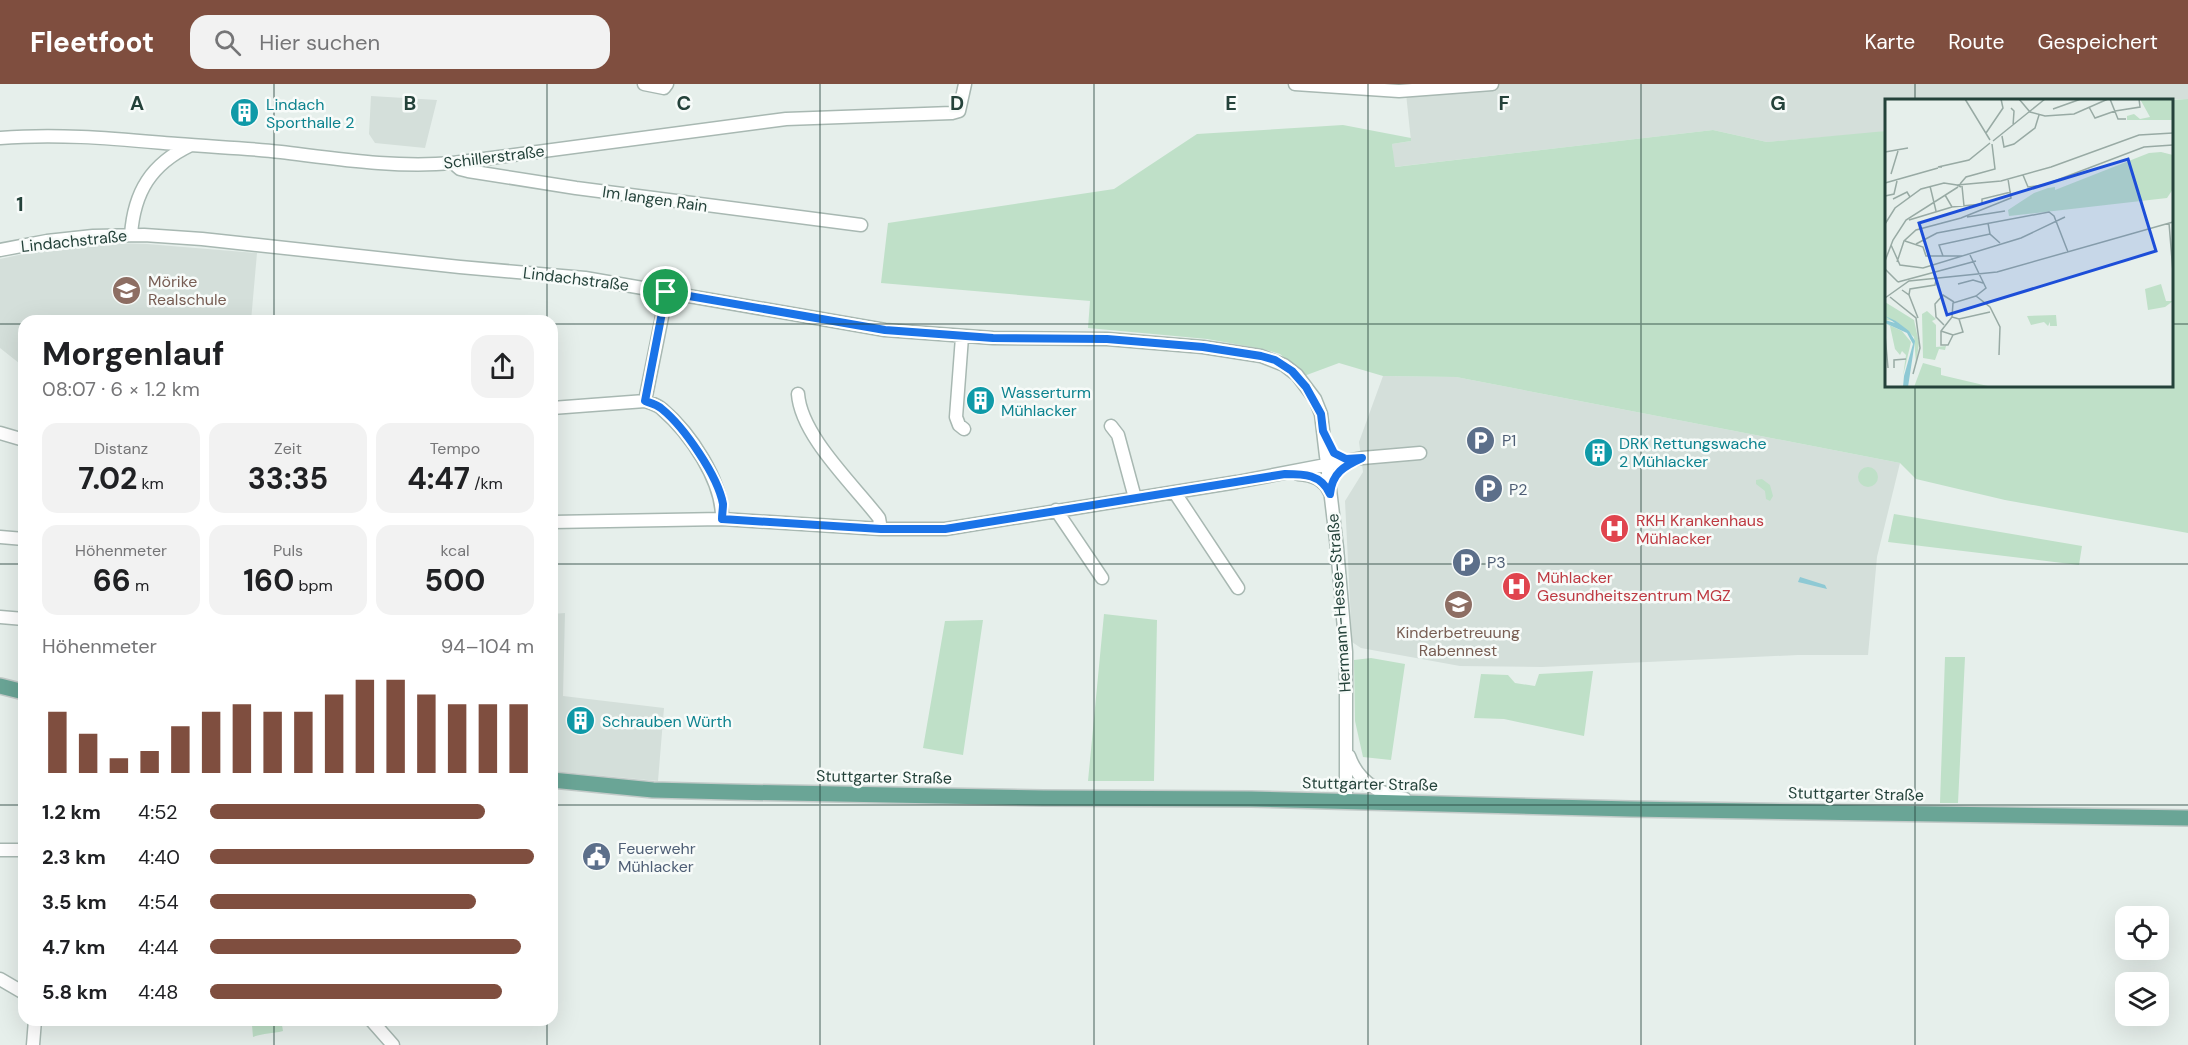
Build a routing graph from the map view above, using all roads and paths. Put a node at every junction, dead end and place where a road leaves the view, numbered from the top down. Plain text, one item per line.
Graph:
1 (644, 84) edge
2 (667, 84) edge
3 (965, 84) edge
4 (1295, 84) edge
5 (1492, 84) edge
6 (0, 138) edge
7 (191, 145) junction
8 (453, 163) junction
9 (861, 225) dead end
10 (131, 235) junction
11 (0, 250) edge
12 (666, 292) junction
13 (962, 337) junction
14 (798, 394) dead end
15 (645, 401) junction
16 (558, 408) edge
17 (1111, 426) dead end
18 (964, 429) dead end
19 (1323, 431) junction
20 (0, 433) edge
21 (18, 438) edge
22 (1420, 453) dead end
23 (1362, 458) junction
24 (1327, 466) junction
25 (1285, 474) junction
26 (1175, 493) junction
27 (1330, 494) junction
28 (1135, 498) junction
29 (1056, 510) junction
30 (722, 519) junction
31 (558, 522) edge
32 (881, 529) junction
33 (0, 537) edge
34 (18, 538) edge
35 (1102, 578) dead end
36 (1238, 588) dead end
37 (0, 617) edge
38 (18, 618) edge
39 (1, 688) edge
40 (18, 691) edge
41 (1346, 749) junction
42 (558, 781) edge
43 (1346, 801) junction
44 (1430, 803) junction
45 (2188, 818) edge
46 (0, 850) edge
47 (18, 850) edge
48 (0, 979) edge
49 (18, 990) edge
50 (35, 1026) edge
51 (376, 1026) edge
52 (33, 1045) edge
53 (393, 1045) edge

1 - 2 street
3 - 8 street, Schillerstraße
4 - 5 street
6 - 7 street, Schillerstraße
7 - 8 street, Schillerstraße
7 - 10 street
8 - 9 street, Im langen Rain
10 - 11 street, Lindachstraße
10 - 12 street, Lindachstraße
12 - 13 street, Lindachstraße
12 - 15 street
13 - 18 street
13 - 19 street, Lindachstraße
14 - 32 street
15 - 16 street
15 - 30 street
17 - 28 street
19 - 23 street
19 - 24 street, Lindachstraße
19 - 25 street
20 - 21 street
22 - 23 street, Hermann-Hesse-Straße
23 - 24 street, Hermann-Hesse-Straße
23 - 27 street, Hermann-Hesse-Straße
24 - 25 street, Hermann-Hesse-Straße
24 - 27 street, Hermann-Hesse-Straße
25 - 26 street, Hermann-Hesse-Straße
25 - 27 street, Hermann-Hesse-Straße
26 - 28 street, Hermann-Hesse-Straße
26 - 36 street
27 - 41 street, Hermann-Hesse-Straße
28 - 29 street, Hermann-Hesse-Straße
29 - 32 street, Hermann-Hesse-Straße
29 - 35 street
30 - 31 street, Hermann-Hesse-Straße
30 - 32 street, Hermann-Hesse-Straße
33 - 34 street
37 - 38 street
39 - 40 main road
41 - 43 street, Hermann-Hesse-Straße
41 - 44 street, Hermann-Hesse-Straße
42 - 43 main road, Stuttgarter Straße
43 - 44 main road, Stuttgarter Straße
44 - 45 main road, Stuttgarter Straße
46 - 47 street
48 - 49 street
50 - 52 street
51 - 53 street

